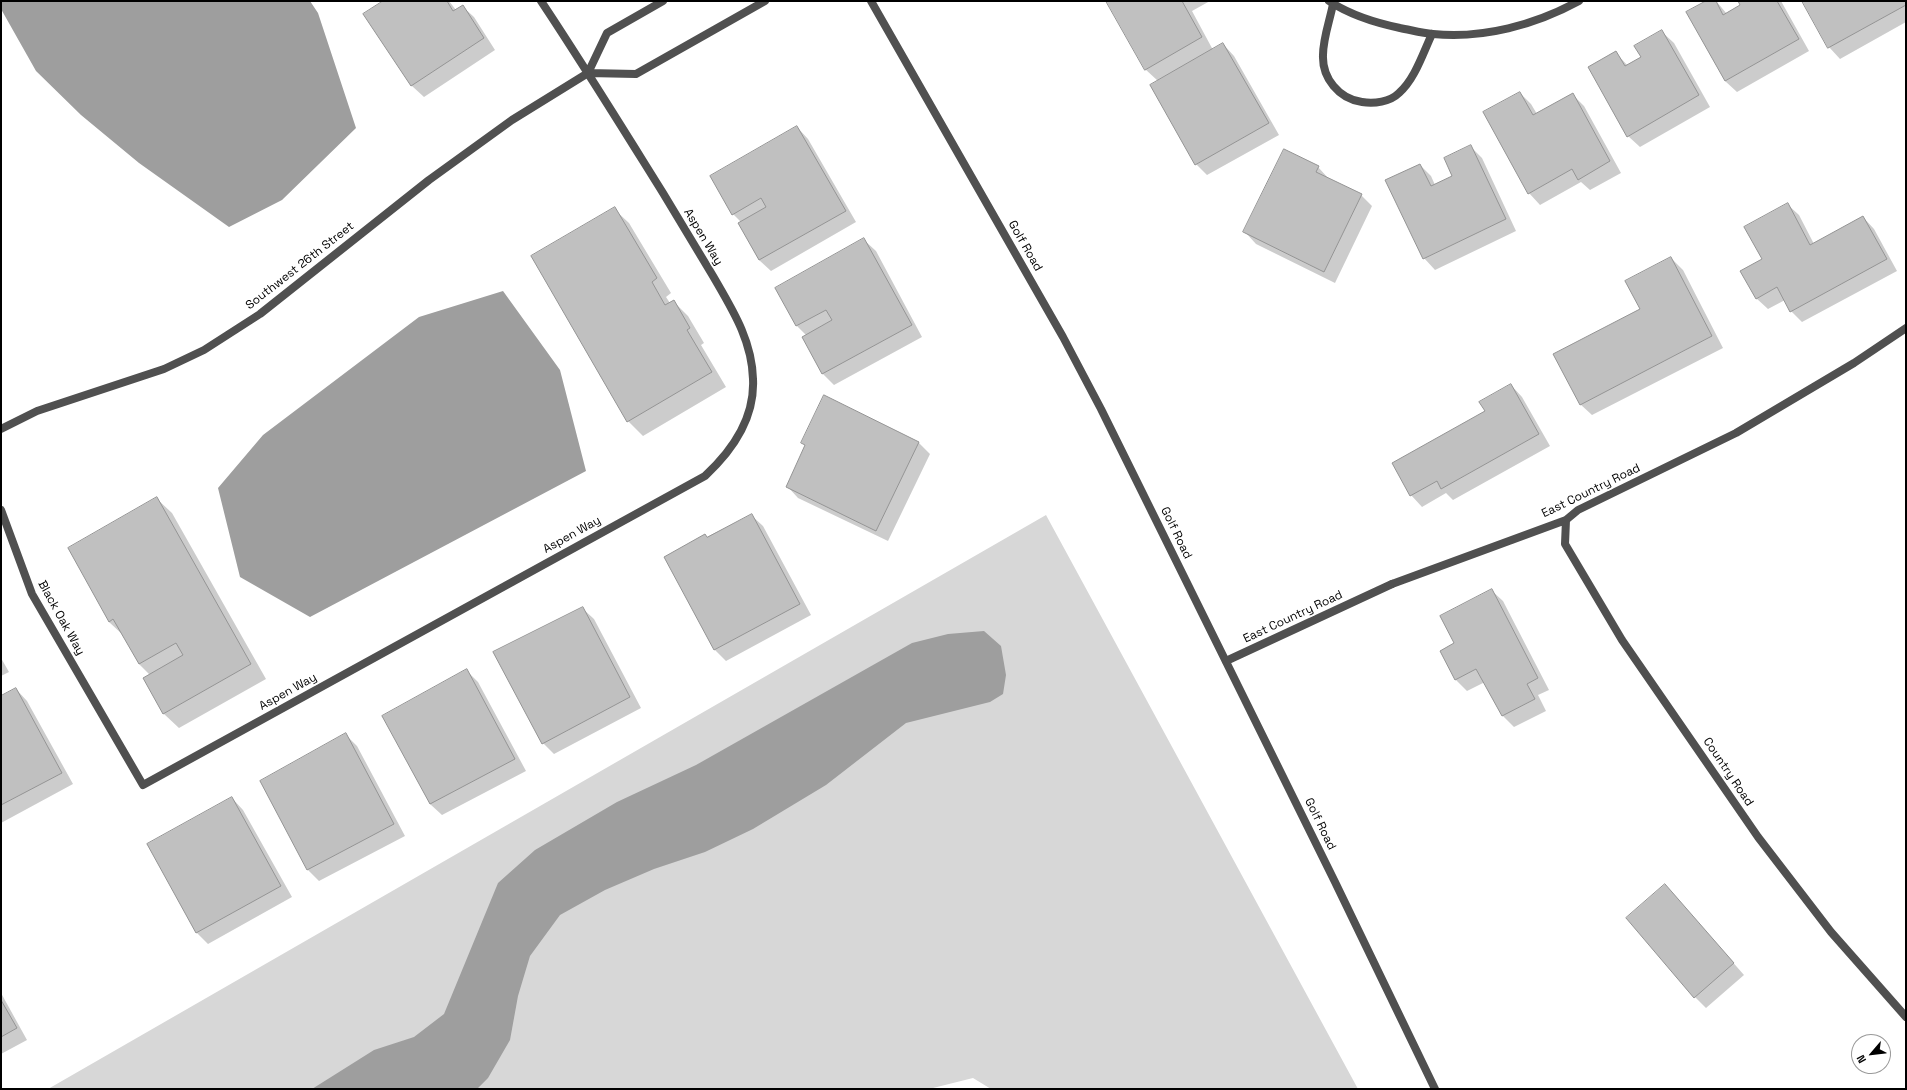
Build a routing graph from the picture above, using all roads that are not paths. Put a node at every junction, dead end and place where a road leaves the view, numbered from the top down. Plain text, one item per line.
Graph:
1 (541, 1) edge
2 (663, 1) edge
3 (765, 1) edge
4 (871, 1) edge
5 (1579, 1) edge
6 (1331, 2) edge
7 (1432, 34) junction
8 (588, 73) junction
9 (1906, 328) edge
10 (1, 429) edge
11 (1, 510) edge
12 (1566, 520) junction
13 (1226, 661) junction
14 (87, 689) joint
15 (1906, 1018) edge
16 (1435, 1089) edge

1 - 8 street
2 - 8 street
3 - 8 street
4 - 13 street, Golf Road
5 - 7 street
6 - 7 street
6 - 7 street
8 - 10 street, Southwest 26th Street
8 - 14 street, Aspen Way
9 - 12 street, East Country Road
11 - 14 street, Black Oak Way
12 - 13 street, East Country Road
12 - 15 street, Country Road
13 - 16 street, Golf Road

